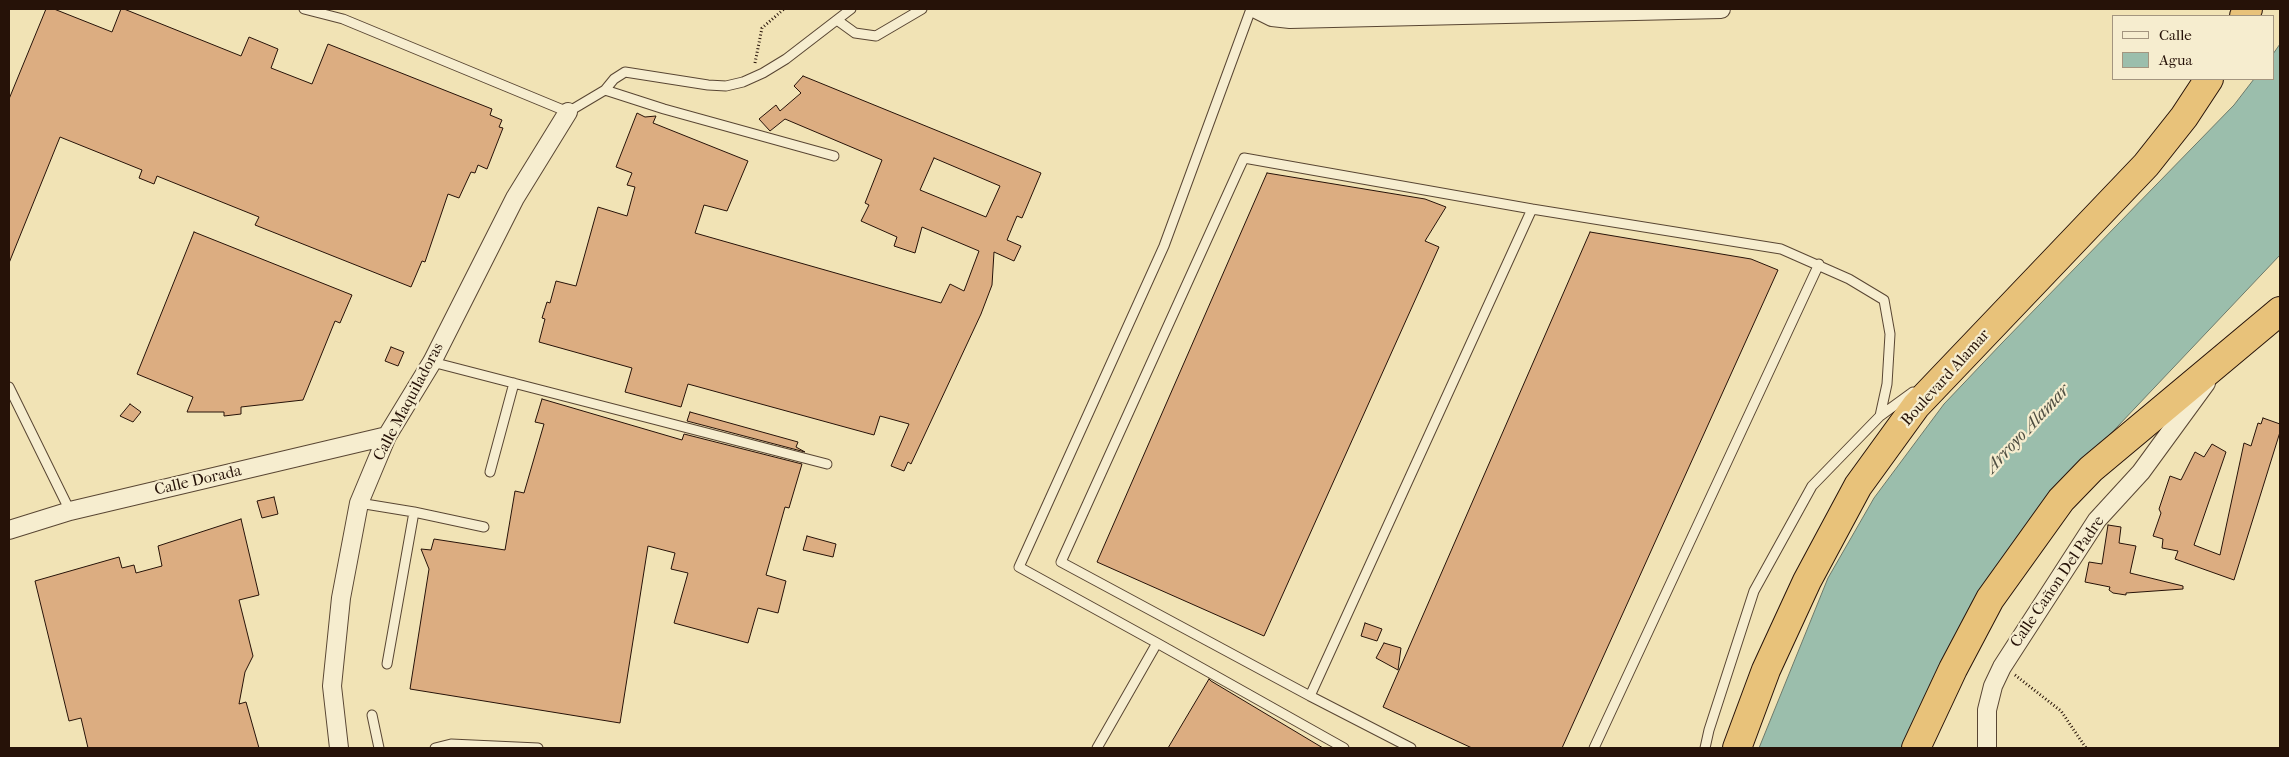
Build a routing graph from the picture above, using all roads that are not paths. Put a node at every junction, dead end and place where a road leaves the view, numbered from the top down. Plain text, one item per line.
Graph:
1 (304, 9) edge
2 (851, 9) edge
3 (922, 9) edge
4 (1251, 9) edge
5 (1256, 9) edge
6 (1721, 9) edge
7 (837, 20) junction
8 (2208, 80) edge
9 (605, 90) junction
10 (568, 112) junction
11 (834, 156) dead end
12 (1532, 209) junction
13 (1819, 264) junction
14 (2280, 311) edge
15 (1962, 357) junction
16 (2222, 361) junction
17 (432, 362) junction
18 (514, 383) junction
19 (9, 387) edge
20 (1880, 416) junction
21 (388, 436) junction
22 (827, 464) dead end
23 (490, 472) dead end
24 (359, 503) junction
25 (70, 511) junction
26 (414, 512) junction
27 (484, 527) dead end
28 (9, 530) edge
29 (1158, 643) junction
30 (387, 664) dead end
31 (1310, 696) junction
32 (372, 715) dead end
33 (339, 748) edge
34 (378, 748) edge
35 (435, 748) edge
36 (538, 748) edge
37 (1097, 748) edge
38 (1344, 748) edge
39 (1411, 748) edge
40 (1594, 748) edge
41 (1705, 748) edge
42 (1737, 748) edge
43 (1916, 748) edge
44 (1987, 748) edge

1 - 10 lane
2 - 7 lane
3 - 7 lane
4 - 29 lane
5 - 6 street
7 - 9 lane
8 - 15 highway, Boulevard Alamar
9 - 10 lane
9 - 11 lane
10 - 17 street, Calle Maquiladoras
12 - 13 lane
12 - 31 lane
12 - 31 lane
13 - 20 lane
13 - 40 lane
14 - 16 highway
15 - 20 lane
15 - 42 highway, Boulevard Alamar
16 - 43 highway
16 - 44 street, Calle Cañon Del Padre
17 - 18 lane
17 - 21 street, Calle Maquiladoras
18 - 22 lane
18 - 23 lane
19 - 25 lane
20 - 41 lane
21 - 24 street, Calle Maquiladoras
21 - 25 street, Calle Dorada
24 - 26 lane
24 - 33 street, Calle Maquiladoras
25 - 28 street, Calle Dorada
26 - 27 lane
26 - 30 lane
29 - 37 lane
29 - 38 lane
31 - 39 lane
32 - 34 lane
35 - 36 lane

